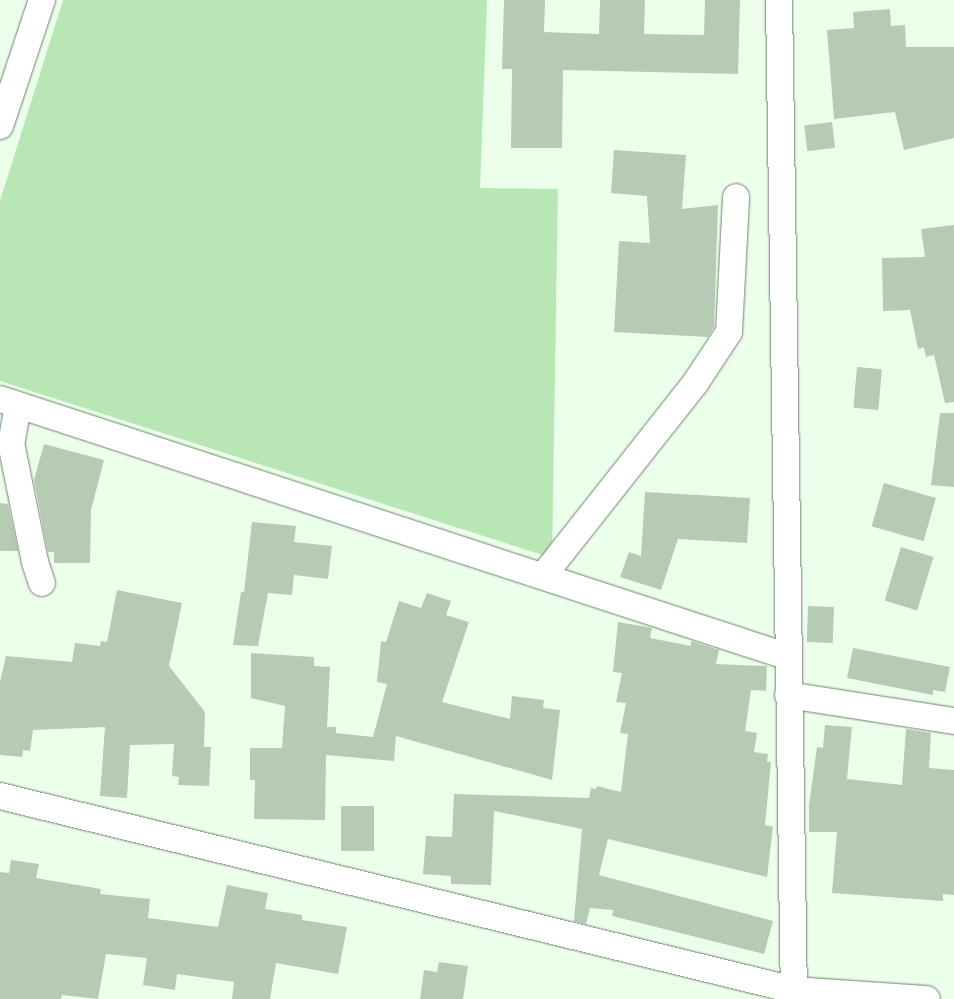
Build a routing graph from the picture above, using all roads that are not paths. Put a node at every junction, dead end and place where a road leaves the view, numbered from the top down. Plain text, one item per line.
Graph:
1 (42, 0) edge
2 (779, 0) edge
3 (1, 122) edge
4 (736, 197) dead end
5 (9, 402) edge
6 (543, 576) junction
7 (42, 583) dead end
8 (789, 657) junction
9 (788, 695) junction
10 (954, 721) edge
11 (0, 796) edge
12 (794, 994) edge
13 (927, 999) edge

1 - 3 street
2 - 8 street
4 - 6 street
5 - 6 street
5 - 7 street
6 - 8 street
8 - 9 street
9 - 10 street
9 - 12 street
11 - 12 street
12 - 13 street

